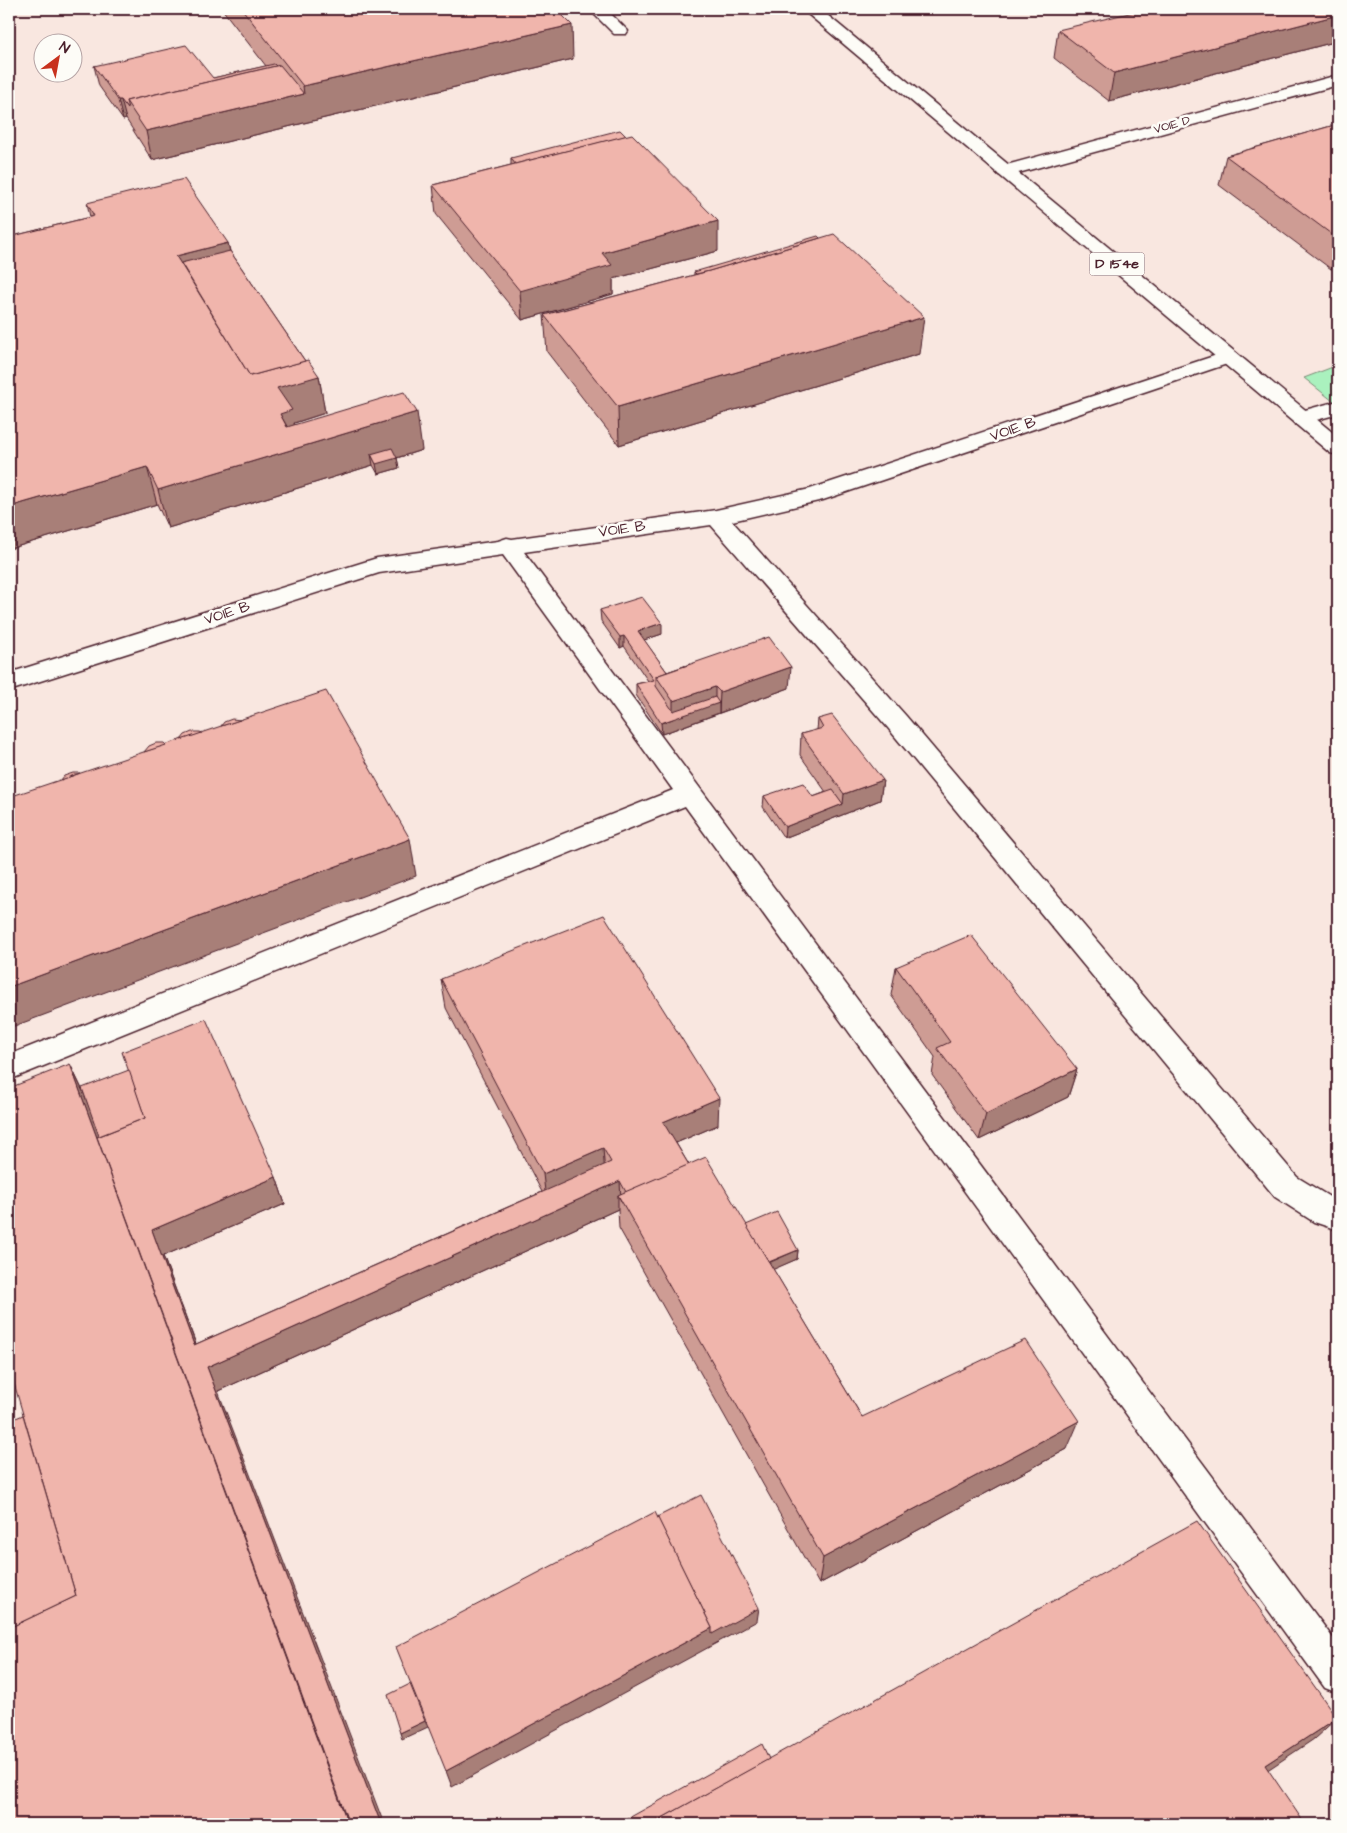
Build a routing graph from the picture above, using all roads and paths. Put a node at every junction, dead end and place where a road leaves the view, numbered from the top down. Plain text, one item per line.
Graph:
1 (597, 9) edge
2 (810, 9) edge
3 (620, 31) dead end
4 (1338, 80) edge
5 (1005, 171) junction
6 (1230, 357) junction
7 (1338, 407) edge
8 (1302, 418) junction
9 (1338, 448) edge
10 (716, 516) junction
11 (507, 545) junction
12 (9, 682) edge
13 (690, 794) junction
14 (9, 1068) edge
15 (1338, 1216) edge
16 (1338, 1675) edge

1 - 3 main road
2 - 5 main road, D 154e
4 - 5 main road, VOIE D
5 - 6 main road, D 154e
6 - 8 main road, D 154e
6 - 10 main road, VOIE B
7 - 8 main road
8 - 9 main road, D 154e
10 - 11 main road, VOIE B
10 - 15 main road
11 - 12 main road, VOIE B
11 - 13 main road
13 - 14 main road
13 - 16 main road

